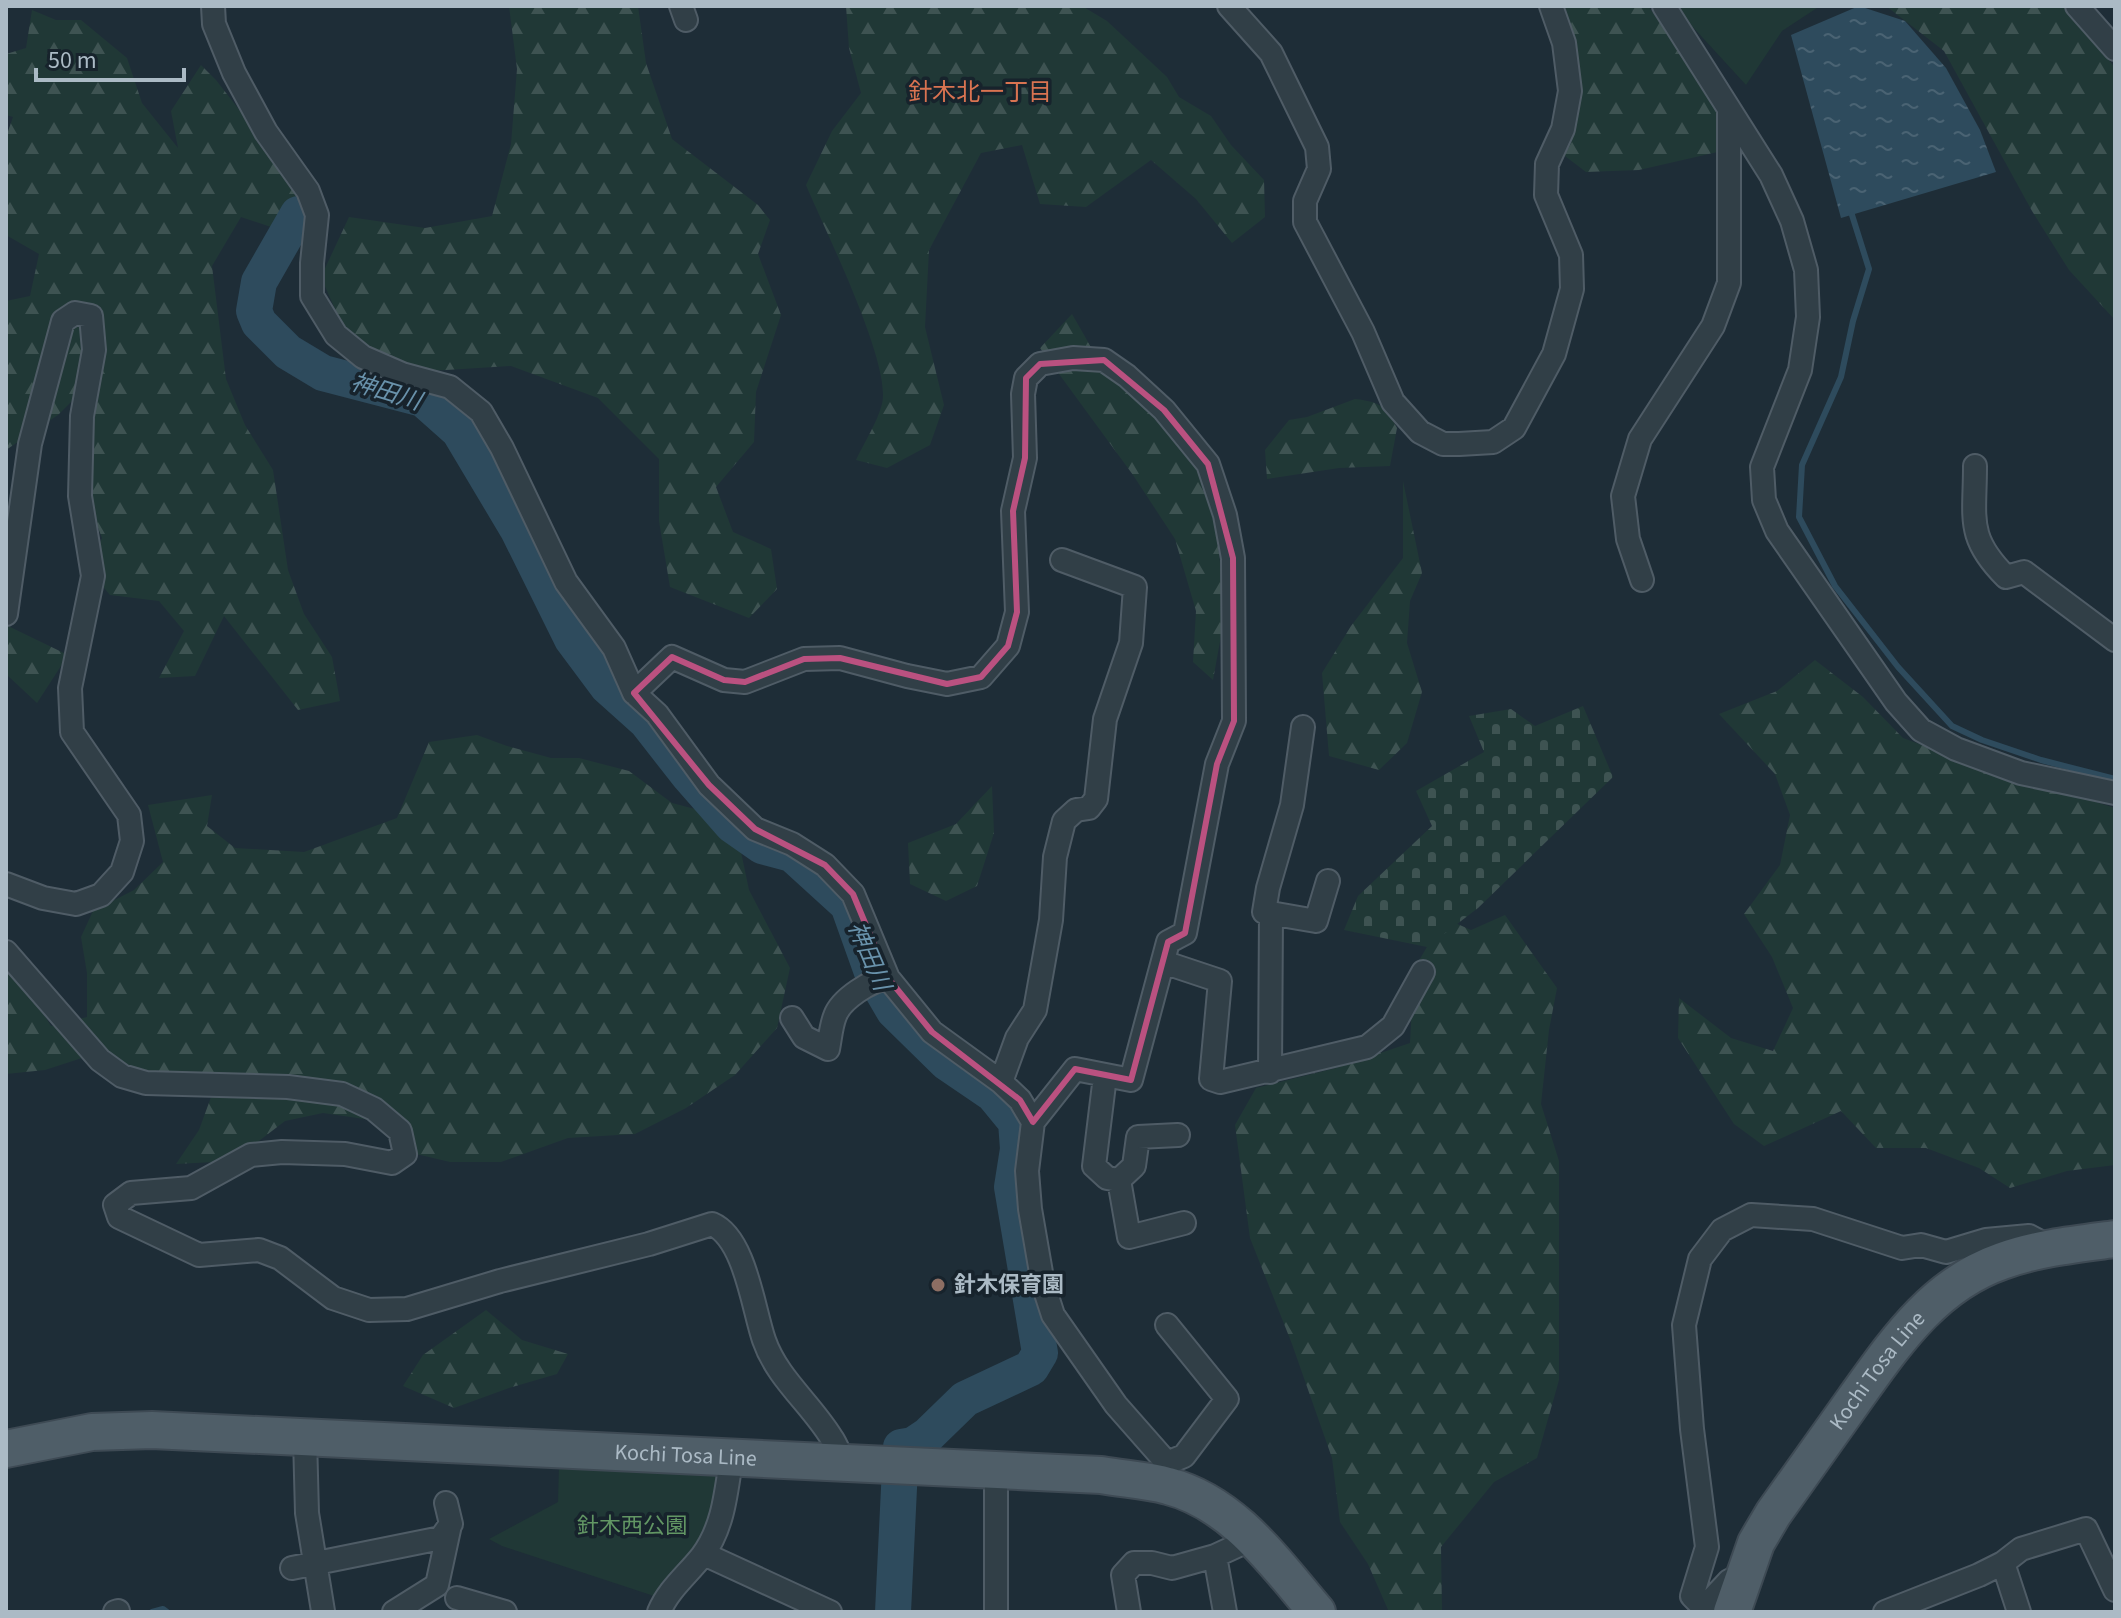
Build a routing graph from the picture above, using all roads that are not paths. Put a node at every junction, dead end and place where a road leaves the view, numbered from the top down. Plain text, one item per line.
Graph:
1 (213, 6) edge
2 (1229, 6) edge
3 (1551, 6) edge
4 (1664, 6) edge
5 (2077, 6) edge
6 (2115, 49) edge
7 (1729, 109) junction
8 (1975, 466) dead end
9 (1062, 560) dead end
10 (1642, 580) dead end
11 (6, 614) edge
12 (2115, 640) edge
13 (634, 693) junction
14 (1303, 727) dead end
15 (2115, 793) edge
16 (1328, 881) dead end
17 (6, 884) edge
18 (1271, 914) junction
19 (6, 952) edge
20 (1163, 962) junction
21 (1423, 972) dead end
22 (888, 978) junction
23 (792, 1018) dead end
24 (1270, 1072) junction
25 (1105, 1076) junction
26 (1001, 1082) junction
27 (1033, 1122) junction
28 (1178, 1135) dead end
29 (1119, 1180) junction
30 (1184, 1223) dead end
31 (2115, 1239) edge
32 (2050, 1248) junction
33 (1167, 1325) dead end
34 (305, 1438) junction
35 (6, 1449) edge
36 (731, 1460) junction
37 (845, 1465) junction
38 (996, 1471) junction
39 (1168, 1475) junction
40 (1254, 1538) junction
41 (704, 1554) junction
42 (1215, 1556) junction
43 (315, 1563) junction
44 (2003, 1563) junction
45 (292, 1568) dead end
46 (2115, 1590) edge
47 (457, 1598) dead end
48 (1712, 1610) edge
49 (323, 1611) edge
50 (394, 1612) edge
51 (505, 1612) edge
52 (659, 1612) edge
53 (830, 1612) edge
54 (996, 1612) edge
55 (1129, 1612) edge
56 (1225, 1612) edge
57 (1317, 1612) edge
58 (1885, 1612) edge
59 (2019, 1612) edge

1 - 13 street
2 - 3 street
4 - 7 street
5 - 6 street
7 - 10 street
7 - 15 street
8 - 12 street
9 - 26 street
11 - 17 street
13 - 20 street
13 - 22 street
14 - 18 street
16 - 18 street
18 - 24 street
19 - 37 street
20 - 24 street
20 - 25 street
21 - 24 street
22 - 23 street
22 - 26 street
25 - 27 street
25 - 29 street
26 - 27 street
27 - 39 street
28 - 29 street
29 - 30 street
31 - 32 main road, Kochi Tosa Line
32 - 48 main road, Kochi Tosa Line
32 - 48 street
33 - 39 street
34 - 35 main road, Kochi Tosa Line
34 - 36 main road, Kochi Tosa Line
34 - 43 street
36 - 37 main road, Kochi Tosa Line
36 - 41 street
37 - 38 main road, Kochi Tosa Line
38 - 39 main road, Kochi Tosa Line
38 - 54 street
39 - 40 main road, Kochi Tosa Line
40 - 42 street
40 - 57 main road, Kochi Tosa Line
41 - 52 street
41 - 53 street
42 - 55 street
42 - 56 street
43 - 45 street
43 - 49 street
43 - 50 street
44 - 46 street
44 - 58 street
44 - 59 street
47 - 51 street

